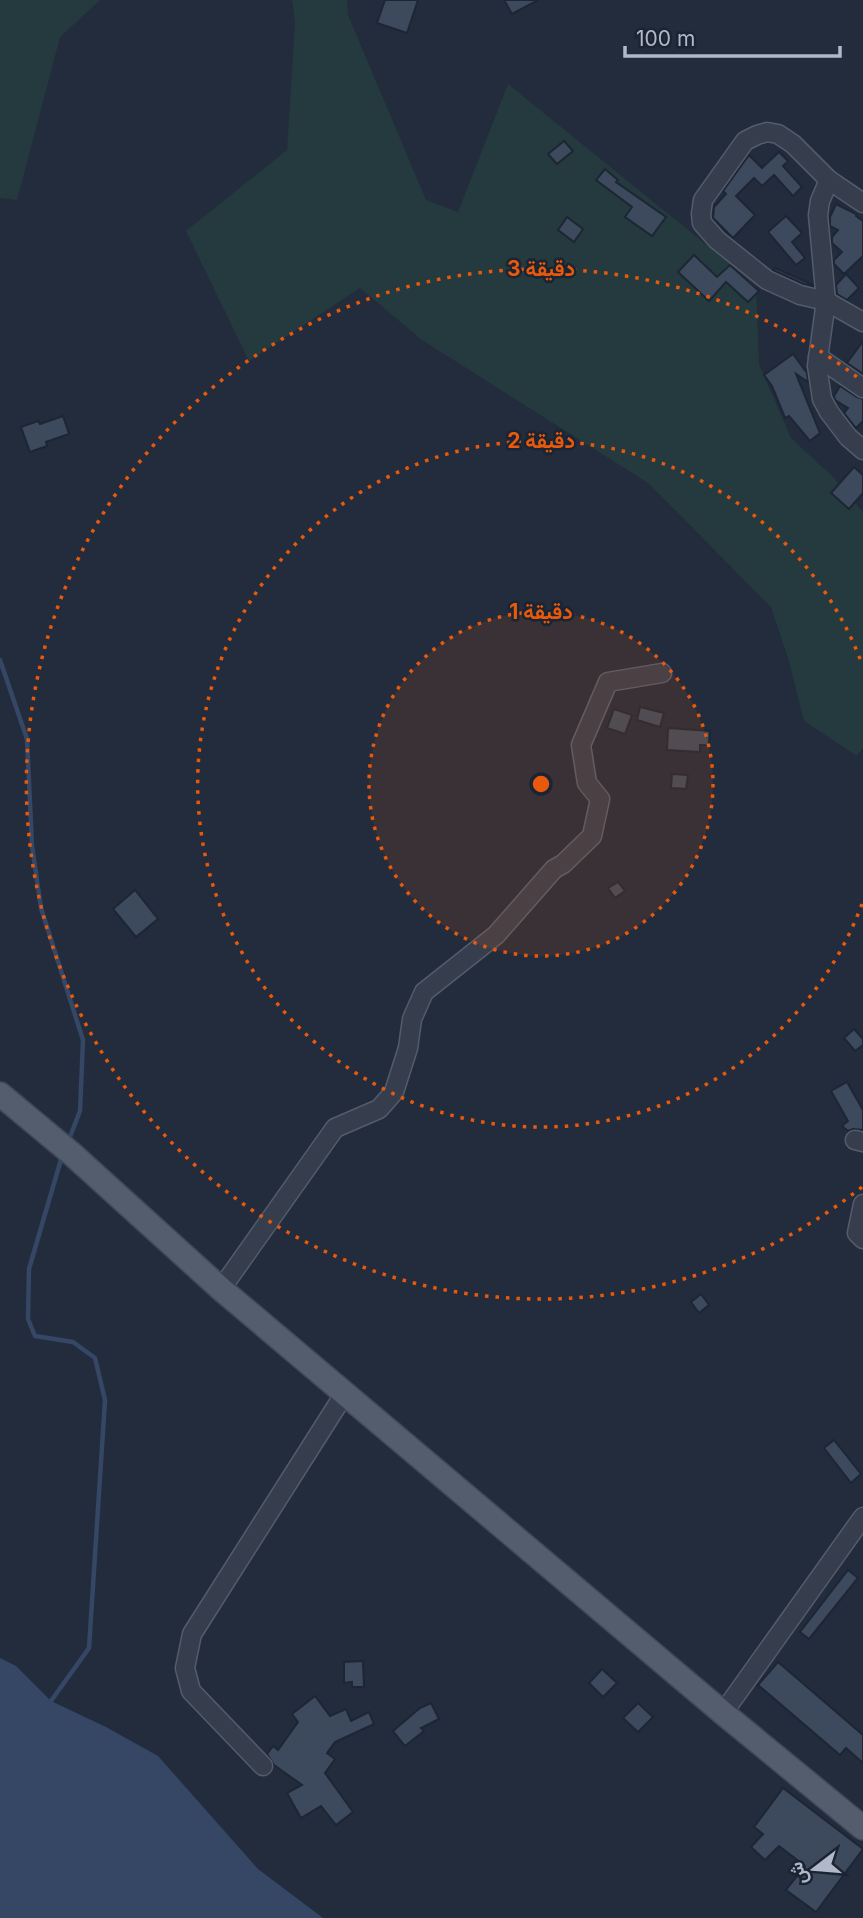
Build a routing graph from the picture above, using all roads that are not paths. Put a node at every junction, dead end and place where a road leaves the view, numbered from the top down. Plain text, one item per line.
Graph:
1 (829, 180) junction
2 (863, 203) edge
3 (826, 301) junction
4 (863, 322) edge
5 (818, 357) junction
6 (863, 388) edge
7 (863, 450) edge
8 (662, 673) dead end
9 (0, 1094) edge
10 (863, 1204) edge
11 (863, 1239) edge
12 (221, 1289) junction
13 (345, 1393) junction
14 (863, 1517) edge
15 (723, 1713) junction
16 (263, 1766) dead end
17 (863, 1828) edge

1 - 2 street
1 - 3 street
1 - 3 street
3 - 4 street
3 - 5 street
5 - 6 street
5 - 7 street
8 - 12 street
9 - 12 main road
10 - 11 street
12 - 13 main road
13 - 15 main road
13 - 16 street
14 - 15 street
15 - 17 main road

